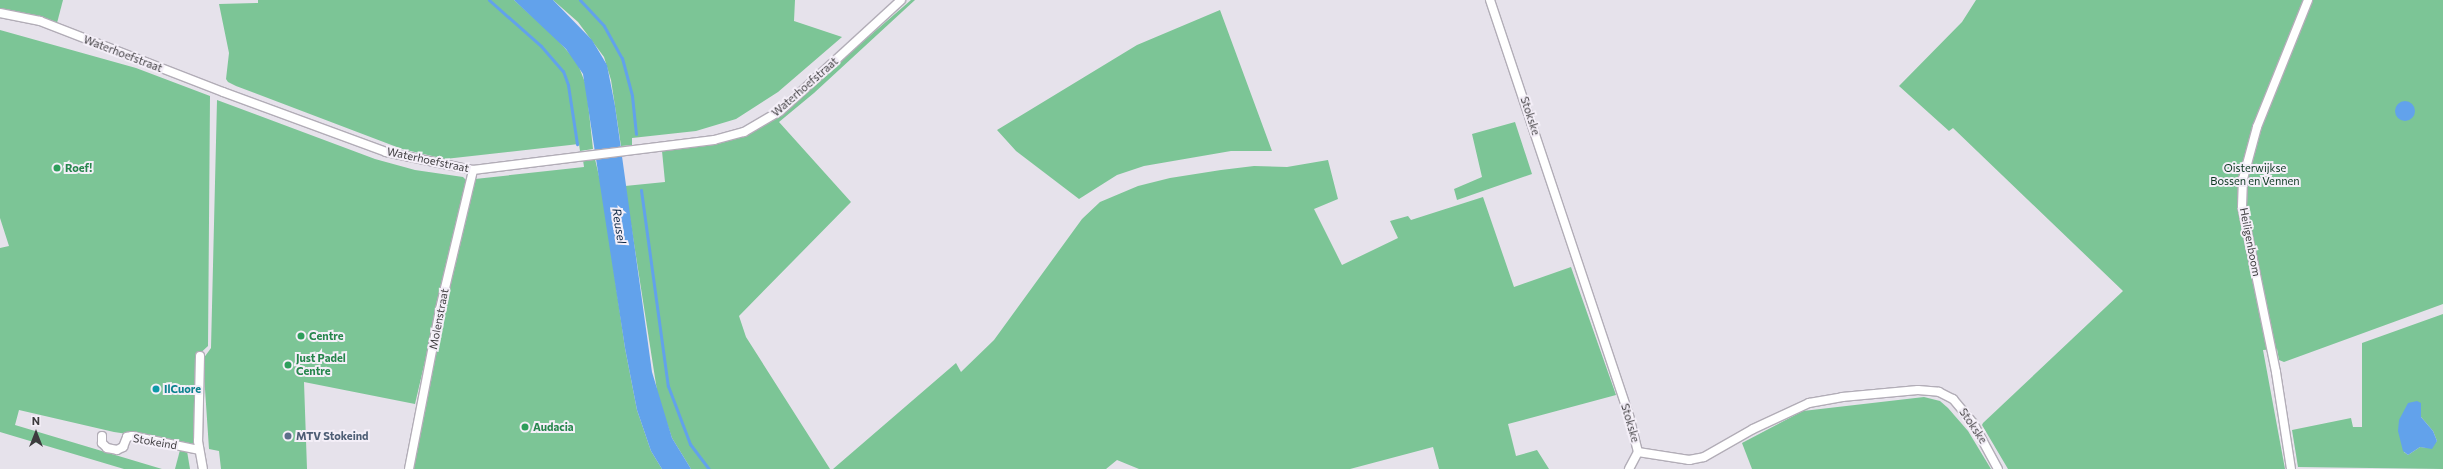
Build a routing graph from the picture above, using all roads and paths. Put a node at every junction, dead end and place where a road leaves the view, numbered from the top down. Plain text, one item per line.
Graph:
1 (901, 0) edge
2 (1490, 0) edge
3 (2308, 0) edge
4 (0, 13) edge
5 (473, 170) junction
6 (200, 356) dead end
7 (102, 436) dead end
8 (199, 450) junction
9 (1638, 452) junction
10 (203, 469) edge
11 (409, 469) edge
12 (1629, 469) edge
13 (1998, 469) edge
14 (2292, 469) edge

1 - 5 street, Waterhoefstraat
2 - 9 street, Stokske
3 - 14 street, Heiligenboom
4 - 5 street, Waterhoefstraat
5 - 11 street, Molenstraat
6 - 8 street
7 - 8 street, Stokeind
8 - 10 street
9 - 12 street
9 - 13 street, Stokske

